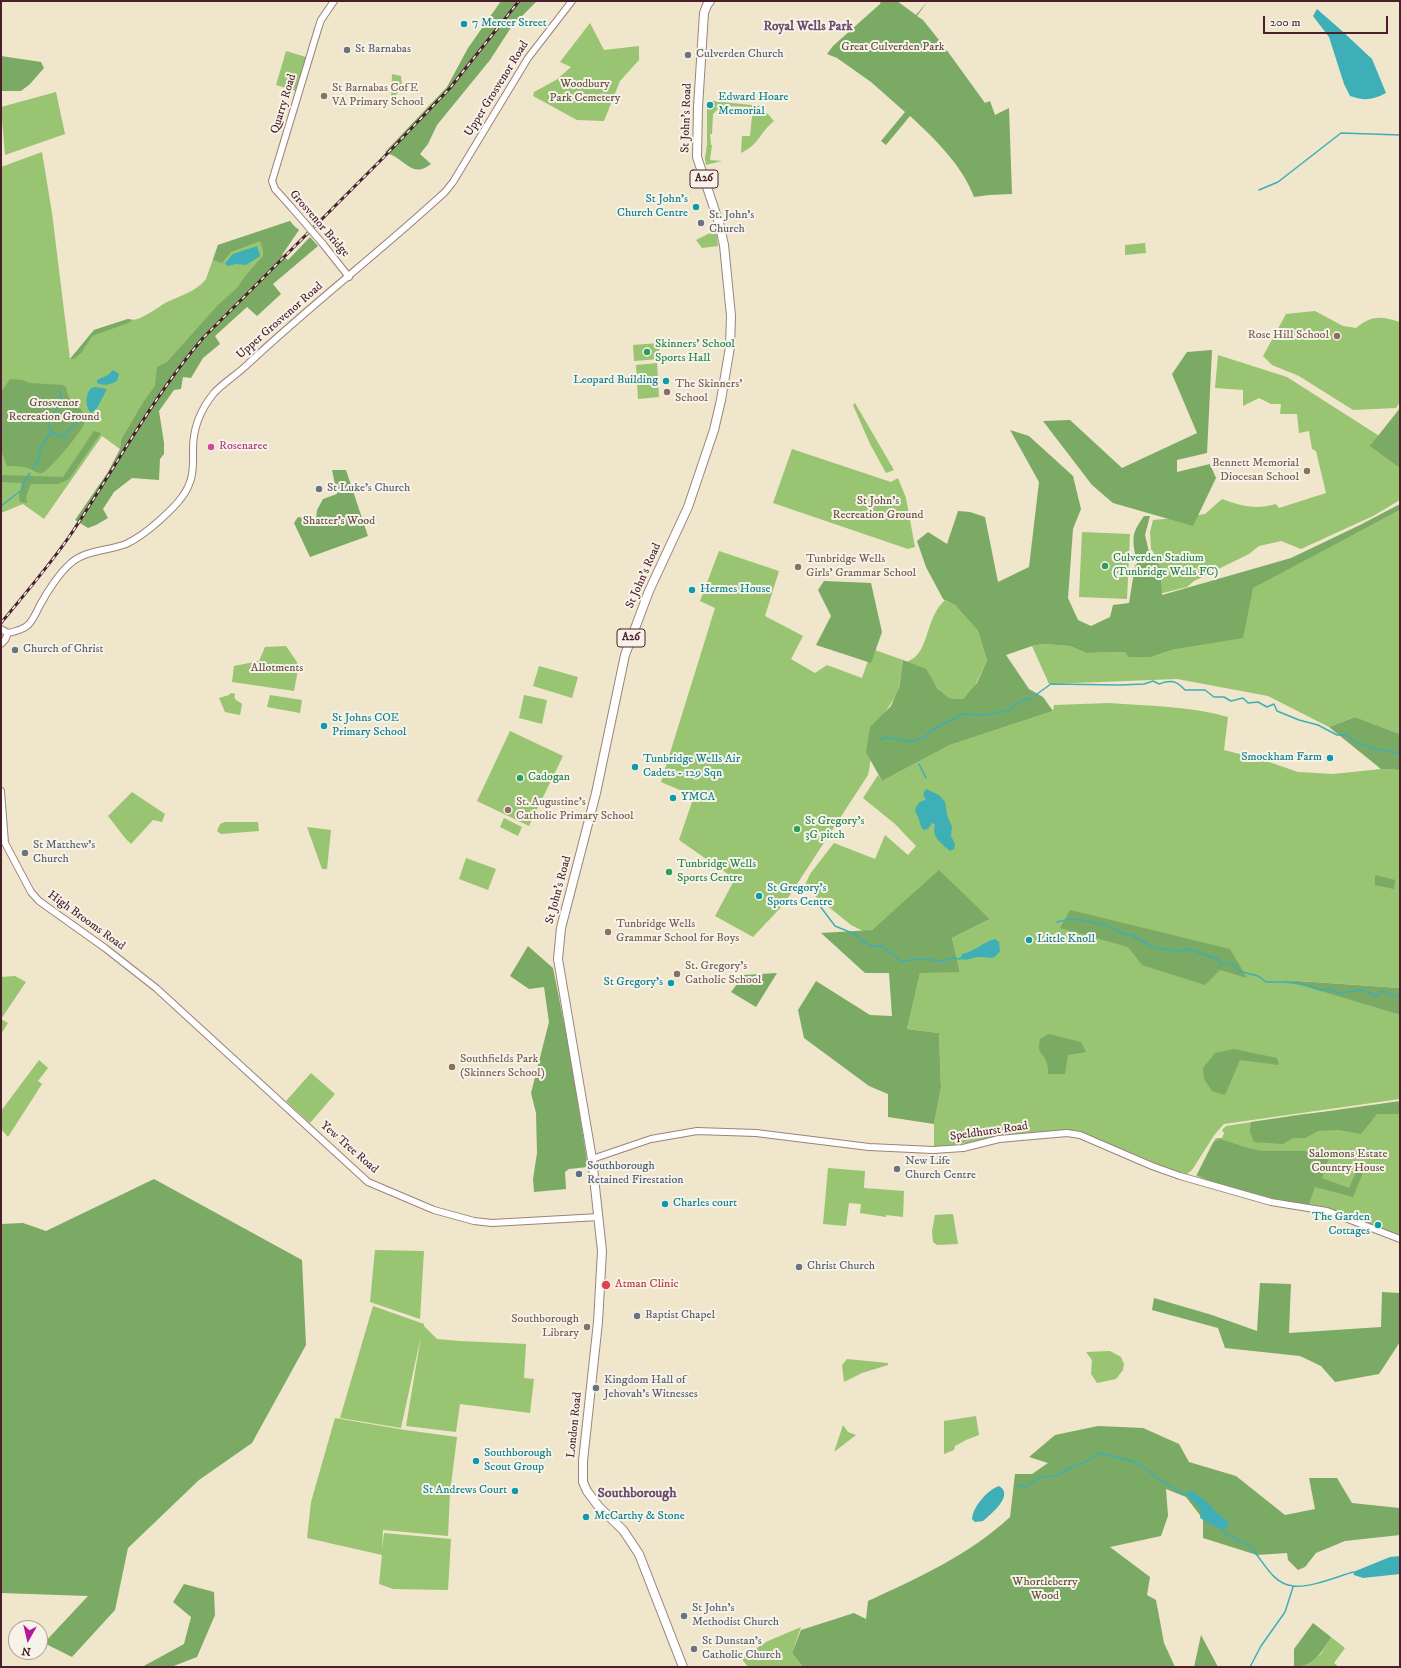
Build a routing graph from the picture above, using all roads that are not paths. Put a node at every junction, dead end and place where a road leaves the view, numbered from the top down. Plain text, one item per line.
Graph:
1 (334, 1) edge
2 (572, 1) edge
3 (707, 2) edge
4 (272, 185) joint
5 (349, 277) junction
6 (1, 629) edge
7 (8, 633) junction
8 (1, 644) edge
9 (1, 791) edge
10 (3, 841) edge
11 (156, 988) joint
12 (592, 1159) junction
13 (599, 1217) junction
14 (1400, 1239) edge
15 (683, 1667) edge

1 - 4 street, Quarry Road
2 - 5 street, Upper Grosvenor Road
3 - 12 highway, St John's Road / A26
4 - 5 street, Grosvenor Bridge, bridge
5 - 7 street, Upper Grosvenor Road
6 - 7 street
7 - 8 street
9 - 10 street, High Brooms Road
10 - 11 street, High Brooms Road
11 - 13 street, Yew Tree Road
12 - 13 highway, London Road / A26
12 - 14 street, Speldhurst Road
13 - 15 highway, London Road / A26

